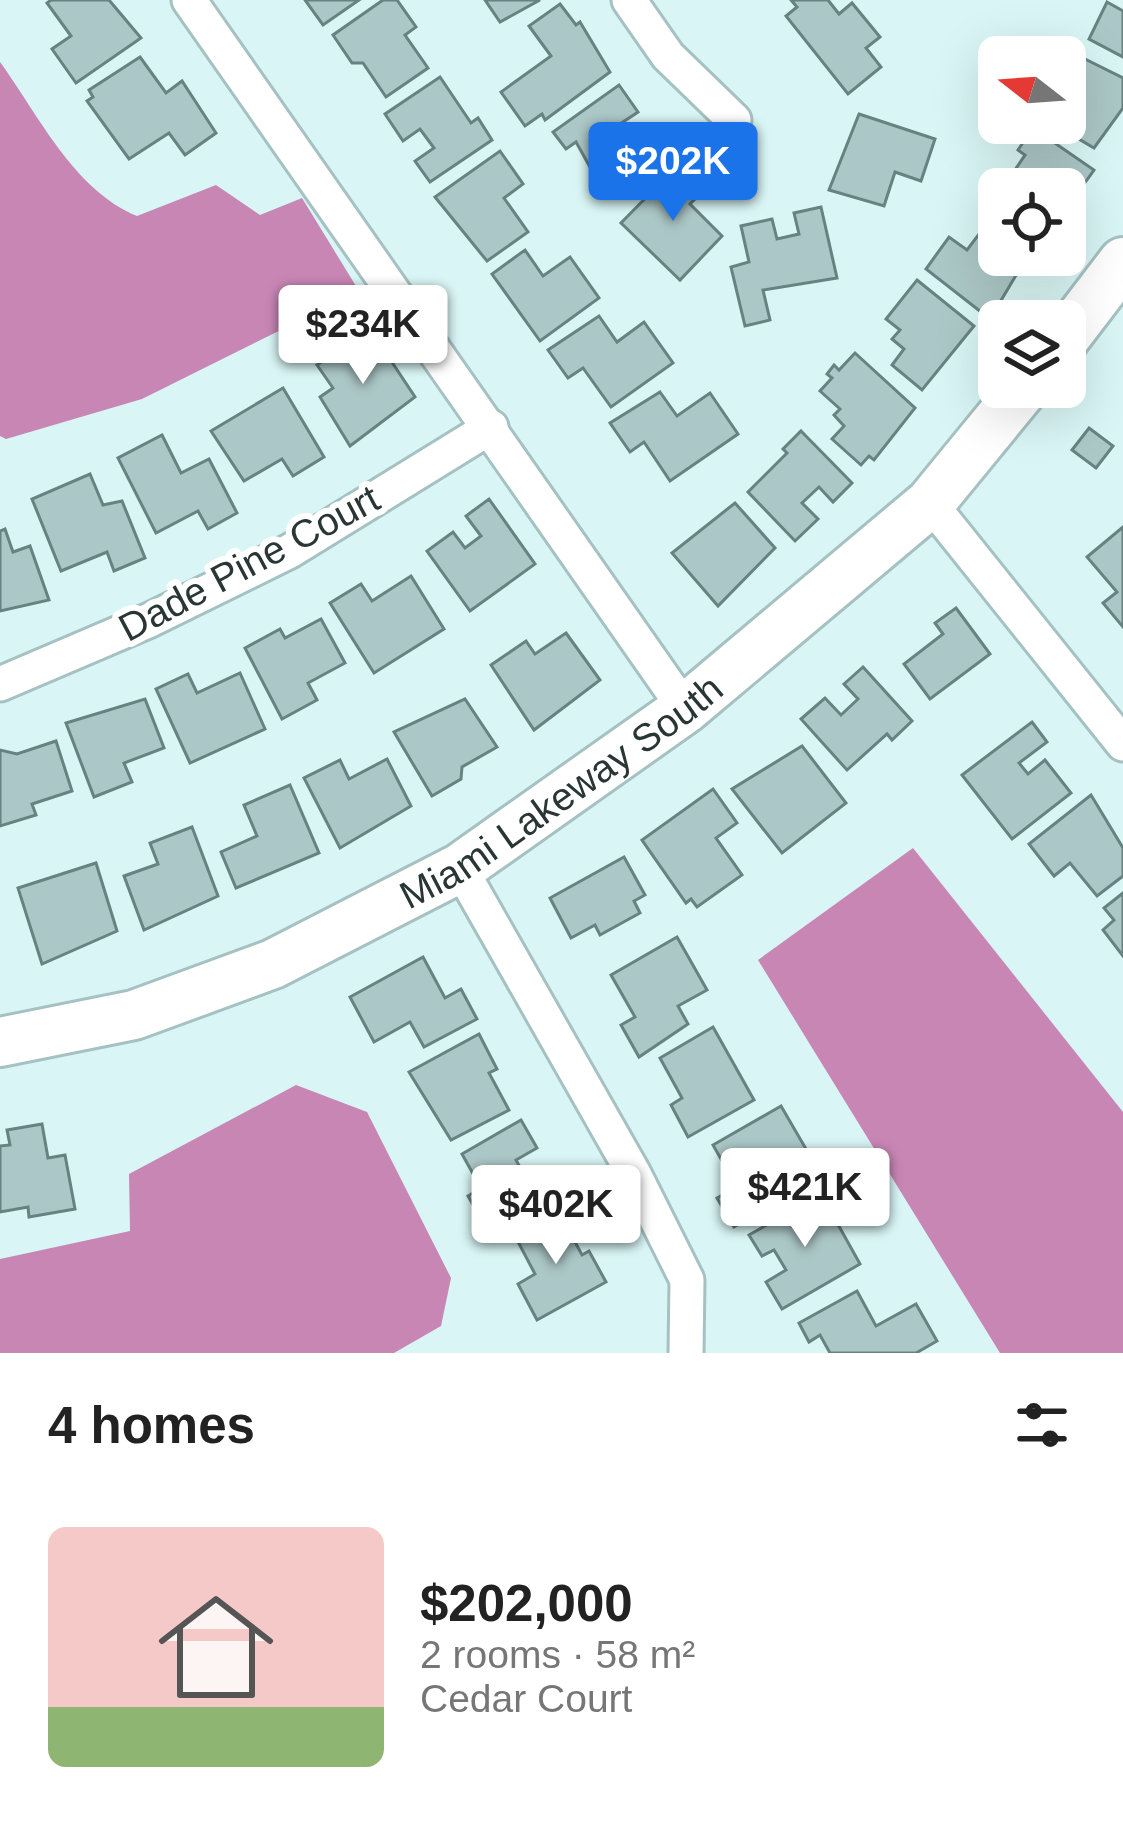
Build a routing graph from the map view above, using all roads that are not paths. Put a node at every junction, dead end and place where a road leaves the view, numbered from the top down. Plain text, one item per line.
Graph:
1 (189, 0) edge
2 (629, 0) edge
3 (734, 120) dead end
4 (1119, 276) edge
5 (1086, 314) edge
6 (1008, 408) edge
7 (490, 427) junction
8 (930, 503) junction
9 (0, 684) edge
10 (685, 709) junction
11 (1123, 744) edge
12 (460, 868) junction
13 (0, 1042) edge
14 (686, 1353) edge

1 - 7 street
2 - 3 street
4 - 5 street
6 - 8 street, Miami Lakeway South
7 - 9 street, Dade Pine Court
7 - 10 street
8 - 10 street, Miami Lakeway South
8 - 11 street
10 - 12 street, Miami Lakeway South
12 - 13 street, Miami Lakeway South
12 - 14 street

